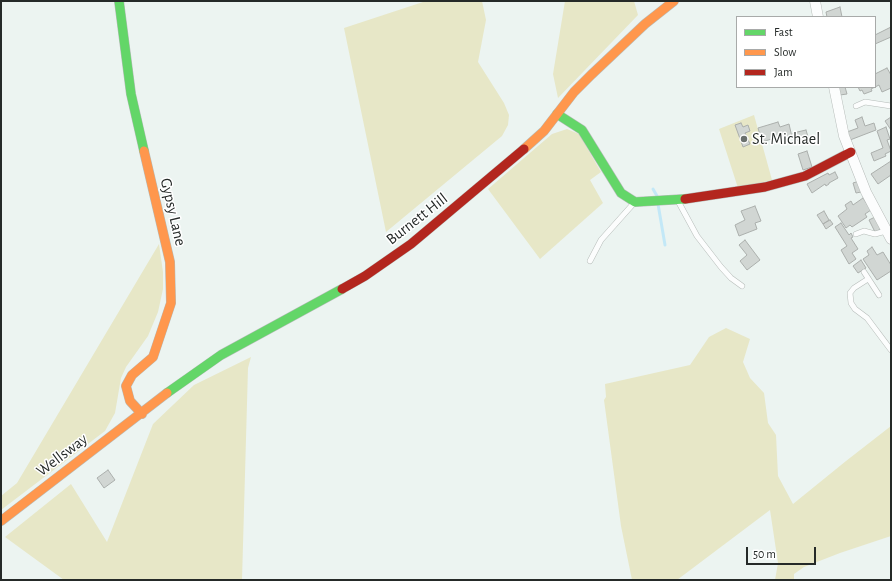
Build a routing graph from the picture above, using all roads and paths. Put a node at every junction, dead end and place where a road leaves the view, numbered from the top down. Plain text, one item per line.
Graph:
1 (119, 1) edge
2 (674, 1) edge
3 (815, 1) edge
4 (818, 16) edge
5 (834, 88) edge
6 (856, 106) dead end
7 (891, 106) edge
8 (557, 114) junction
9 (851, 152) junction
10 (677, 199) junction
11 (635, 202) junction
12 (856, 234) dead end
13 (888, 235) edge
14 (590, 262) dead end
15 (864, 272) dead end
16 (868, 278) junction
17 (742, 286) dead end
18 (879, 295) dead end
19 (891, 350) edge
20 (142, 414) junction
21 (1, 521) edge

1 - 20 main road, Gypsy Lane
2 - 8 main road, Burnett Hill
3 - 4 street
5 - 9 street
6 - 7 lane
8 - 11 main road
8 - 20 main road, Burnett Hill
9 - 10 main road
9 - 13 street
10 - 11 main road
10 - 17 lane
11 - 14 lane
12 - 13 lane
15 - 16 lane
16 - 18 lane
16 - 19 lane
20 - 21 main road, Wellsway

